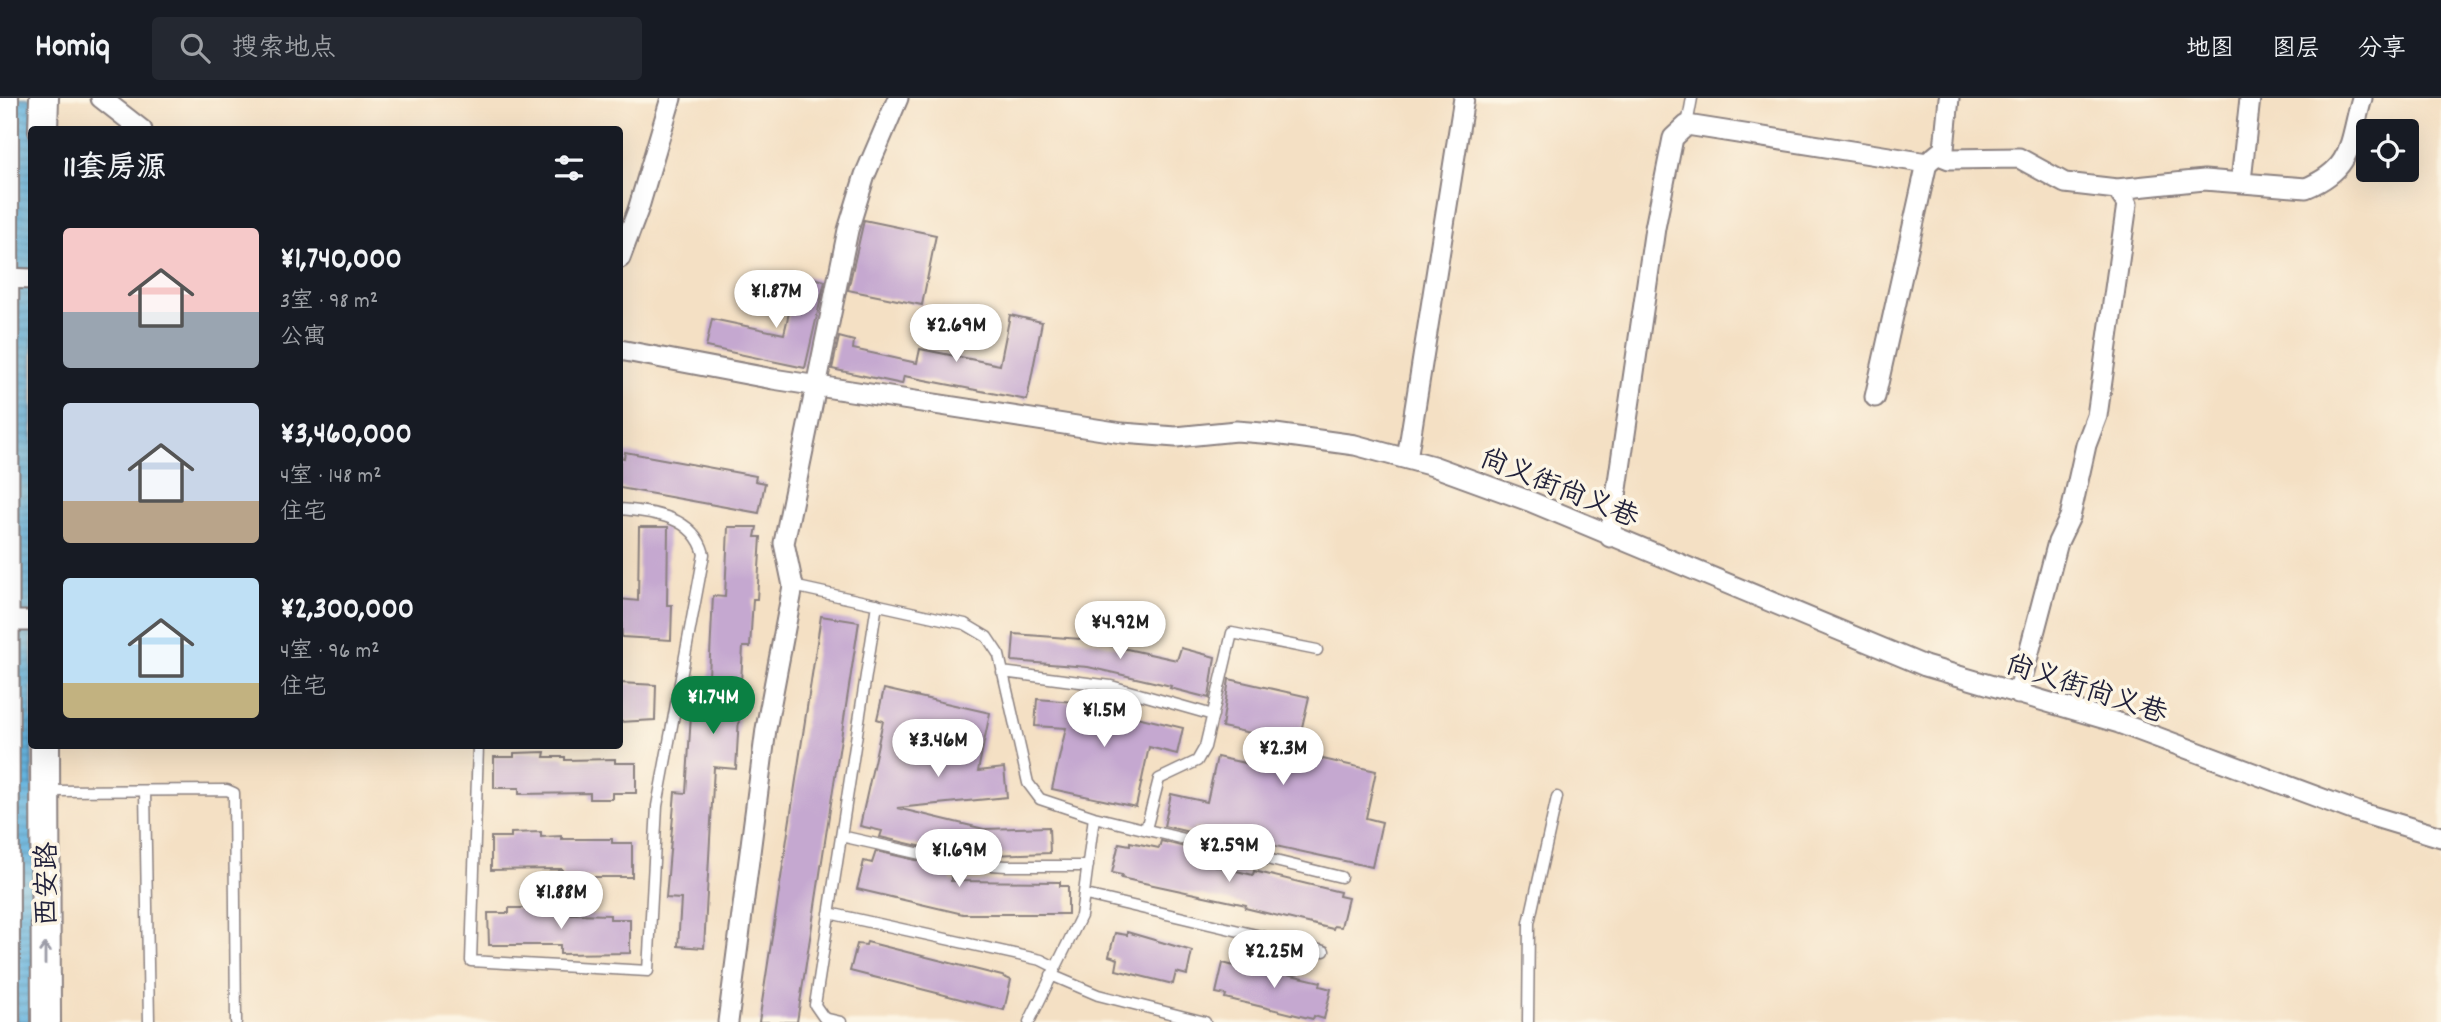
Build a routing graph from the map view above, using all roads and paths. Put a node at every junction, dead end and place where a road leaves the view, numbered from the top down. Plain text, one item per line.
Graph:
1 (4, 98) edge
2 (44, 98) edge
3 (101, 98) edge
4 (671, 98) edge
5 (898, 98) edge
6 (1464, 98) edge
7 (1692, 98) edge
8 (1950, 98) edge
9 (2250, 98) edge
10 (2362, 98) edge
11 (1687, 125) junction
12 (43, 126) edge
13 (137, 126) edge
14 (1933, 159) junction
15 (2241, 181) junction
16 (2117, 189) junction
17 (623, 250) edge
18 (16, 278) edge
19 (623, 351) edge
20 (814, 386) junction
21 (1875, 397) dead end
22 (2, 403) edge
23 (1407, 459) junction
24 (623, 510) edge
25 (1610, 537) junction
26 (793, 586) junction
27 (877, 604) junction
28 (15, 621) edge
29 (1317, 650) dead end
30 (1002, 672) junction
31 (2018, 694) junction
32 (1213, 715) junction
33 (45, 749) edge
34 (478, 749) edge
35 (145, 790) junction
36 (45, 791) junction
37 (1558, 797) dead end
38 (1094, 817) junction
39 (1146, 830) junction
40 (841, 836) junction
41 (2441, 837) edge
42 (1088, 866) junction
43 (1341, 877) dead end
44 (1086, 895) junction
45 (829, 913) junction
46 (1324, 951) dead end
47 (1053, 971) junction
48 (5, 1022) edge
49 (46, 1022) edge
50 (149, 1022) edge
51 (236, 1022) edge
52 (728, 1022) edge
53 (841, 1022) edge
54 (1029, 1022) edge
55 (1205, 1022) edge
56 (1528, 1022) edge

1 - 18 street, 西安路
2 - 12 street
3 - 13 street
4 - 17 street
5 - 20 street
6 - 23 street
7 - 11 lane
8 - 14 street
9 - 15 street
10 - 15 street
11 - 14 street
11 - 25 street
14 - 16 street
14 - 21 street
15 - 16 street
16 - 31 street
18 - 22 street, 西安路
19 - 20 street, 尚义街尚义巷
20 - 23 street, 尚义街尚义巷
20 - 26 street
22 - 28 street, 西安路
23 - 25 street, 尚义街尚义巷
24 - 34 lane
25 - 31 street, 尚义街尚义巷
26 - 27 lane
26 - 52 street
27 - 30 lane
27 - 40 lane
28 - 48 street, 西安路
29 - 32 lane
30 - 32 lane
30 - 38 lane
31 - 41 street, 尚义街尚义巷
32 - 39 lane
33 - 36 street, 西安路
35 - 36 lane
35 - 50 lane
35 - 51 lane
49 -> 36 street, 西安路
37 - 56 lane
38 - 39 lane
38 - 42 lane
39 - 43 lane
40 - 42 lane
40 - 45 lane
42 - 44 lane
44 - 46 lane
44 - 47 lane
45 - 47 lane
45 - 53 lane
47 - 54 lane
47 - 55 lane

